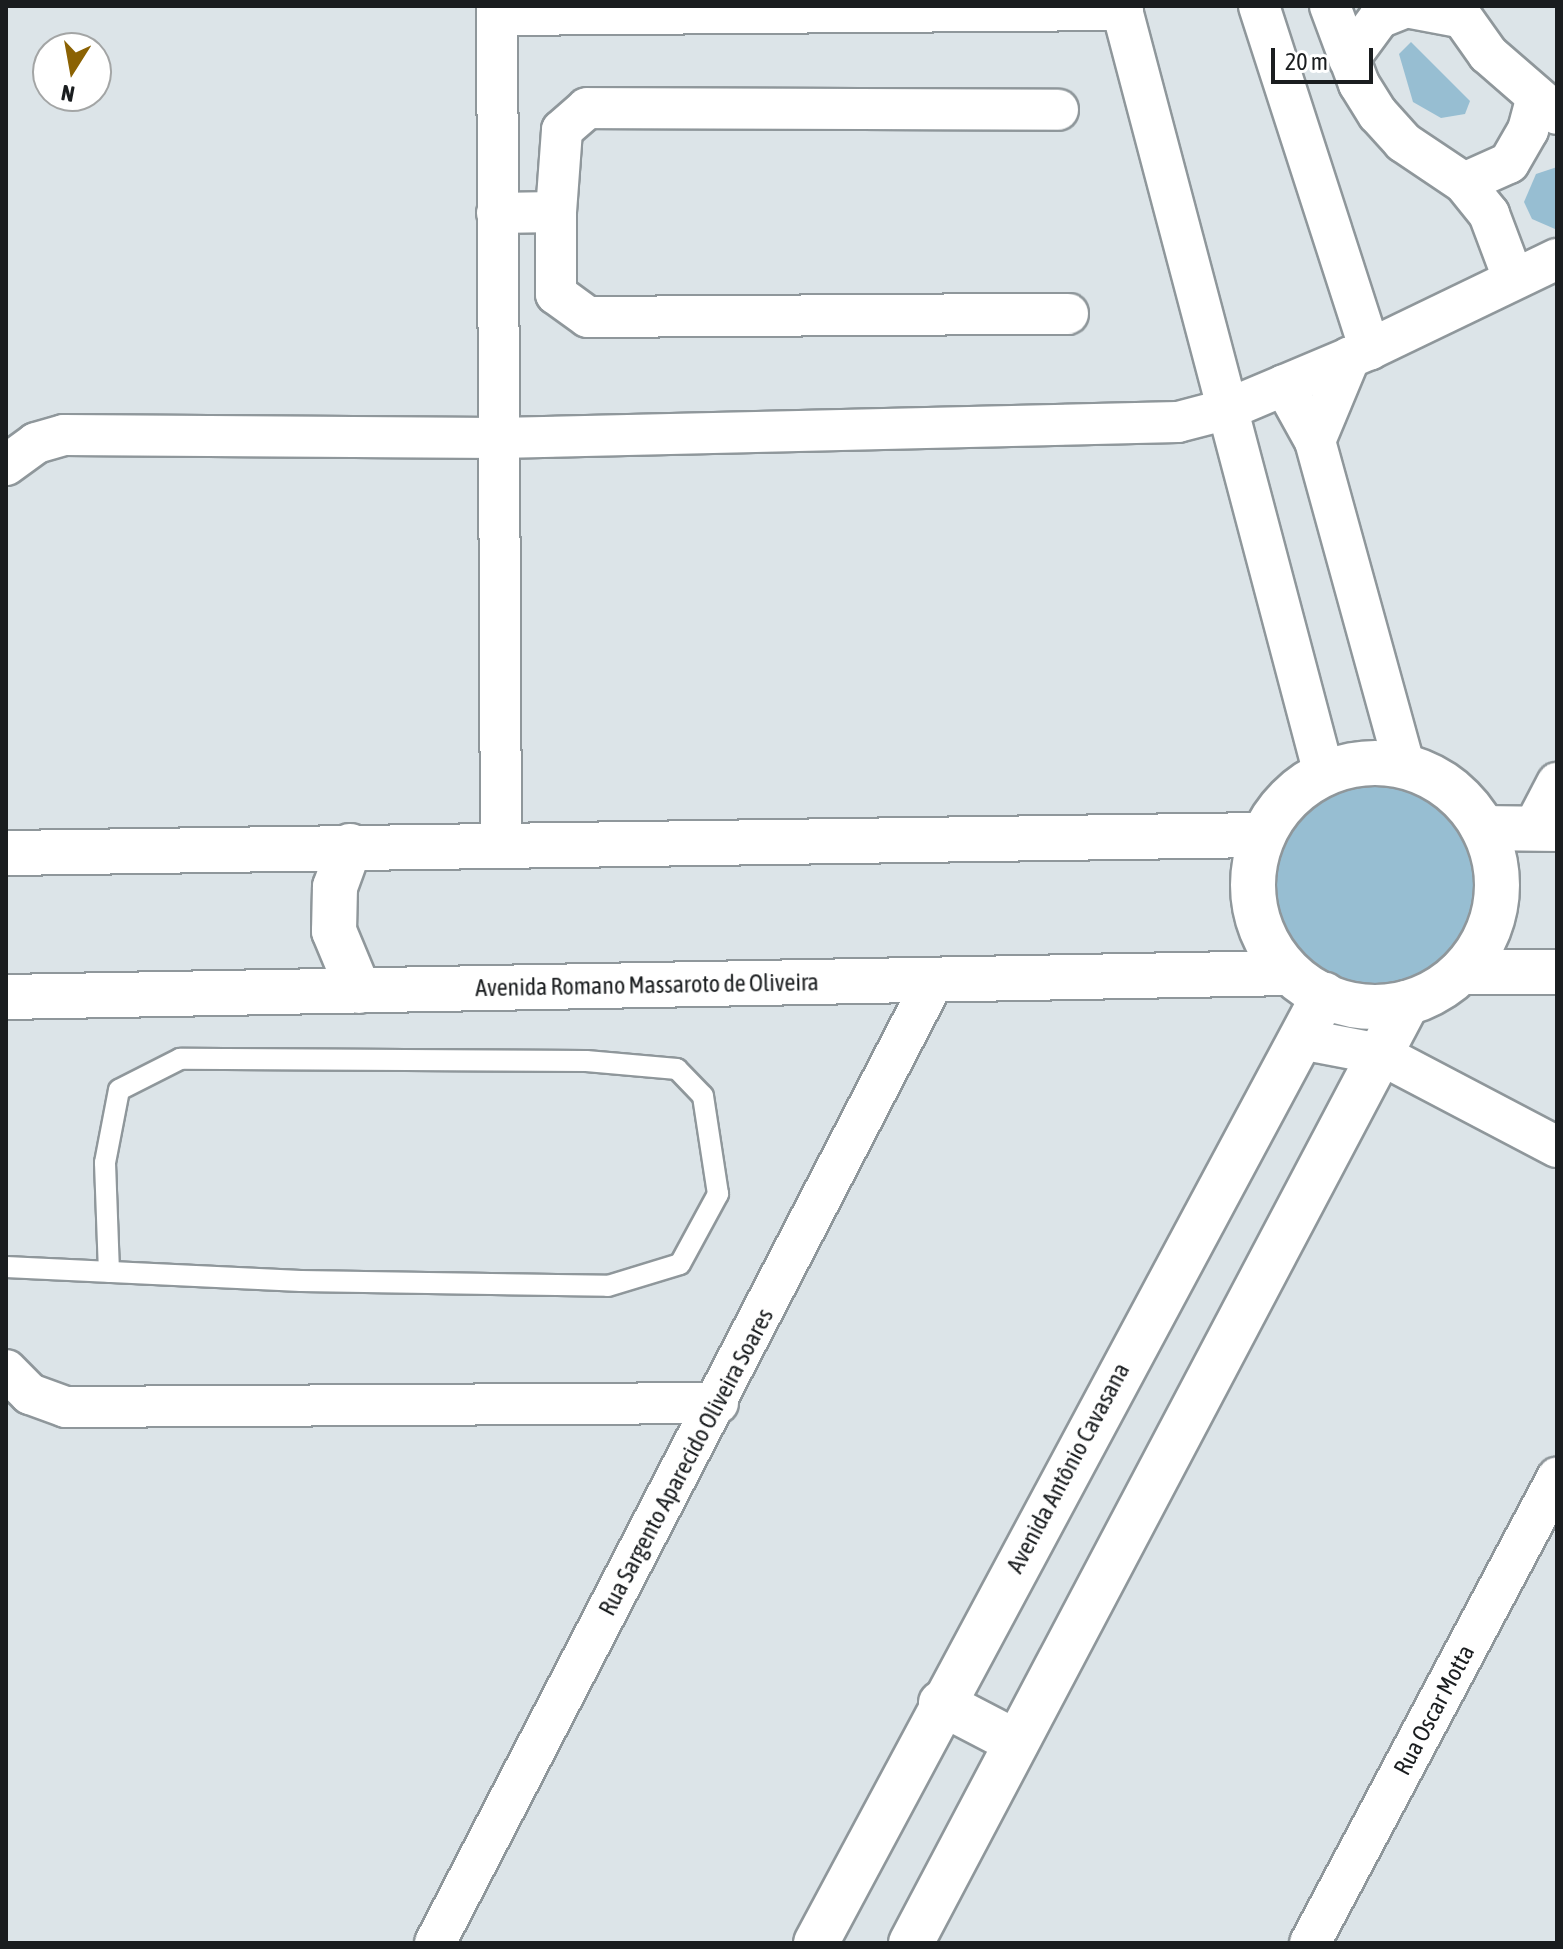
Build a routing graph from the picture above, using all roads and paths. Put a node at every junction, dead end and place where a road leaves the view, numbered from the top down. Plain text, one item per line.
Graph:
1 (1259, 6) edge
2 (1330, 6) edge
3 (1122, 8) edge
4 (497, 11) edge
5 (1457, 12) edge
6 (1349, 59) junction
7 (1546, 108) edge
8 (1058, 110) dead end
9 (1464, 183) junction
10 (556, 212) junction
11 (497, 213) junction
12 (1557, 259) edge
13 (1513, 278) junction
14 (1068, 314) dead end
15 (1360, 353) junction
16 (1284, 385) junction
17 (1228, 409) junction
18 (498, 438) junction
19 (1315, 441) junction
20 (6, 465) edge
21 (1405, 767) junction
22 (1324, 774) junction
23 (1557, 783) edge
24 (1483, 828) junction
25 (1545, 829) edge
26 (1263, 835) junction
27 (501, 843) junction
28 (350, 846) junction
29 (6, 853) edge
30 (1461, 972) junction
31 (1557, 972) edge
32 (934, 980) junction
33 (1306, 984) junction
34 (359, 991) junction
35 (6, 997) edge
36 (1407, 1003) junction
37 (1301, 1039) junction
38 (1380, 1054) junction
39 (1557, 1147) edge
40 (6, 1267) edge
41 (109, 1272) junction
42 (6, 1370) edge
43 (718, 1403) junction
44 (1557, 1478) edge
45 (941, 1703) junction
46 (1016, 1742) junction
47 (435, 1943) edge
48 (816, 1943) edge
49 (911, 1943) edge
50 (1310, 1943) edge

1 - 15 street
2 - 6 street
3 - 4 street
3 - 17 street
4 - 11 street
5 - 6 street
5 - 7 street
6 - 9 street
7 - 9 street
8 - 10 street
9 - 13 street
10 - 11 street
10 - 14 street
11 - 18 street
12 - 13 street
13 - 15 street
15 - 16 street
15 - 19 street
16 - 17 street
16 - 19 street
17 - 18 street
17 - 22 street
18 - 20 street
18 - 27 street
19 - 21 street
21 - 22 street
21 - 24 street
22 - 26 street
23 - 25 street
24 - 25 street
24 - 30 street
26 - 27 street
26 - 33 street
27 - 28 street
28 - 29 street
28 - 34 street
30 - 31 street
30 - 36 street
32 - 33 street, Avenida Romano Massaroto de Oliveira
32 - 34 street, Avenida Romano Massaroto de Oliveira
32 - 43 street, Rua Sargento Aparecido Oliveira Soares
33 - 36 street
33 - 37 street, Avenida Antônio Cavasana
34 - 35 street, Avenida Romano Massaroto de Oliveira
36 - 38 street
37 - 38 street
37 - 45 street, Avenida Antônio Cavasana
38 - 39 street
38 - 46 street
40 - 41 lane
41 - 41 lane
42 - 43 street
43 - 47 street, Rua Sargento Aparecido Oliveira Soares
44 - 50 street, Rua Oscar Motta
45 - 46 street
45 - 48 street, Avenida Antônio Cavasana
46 - 49 street

